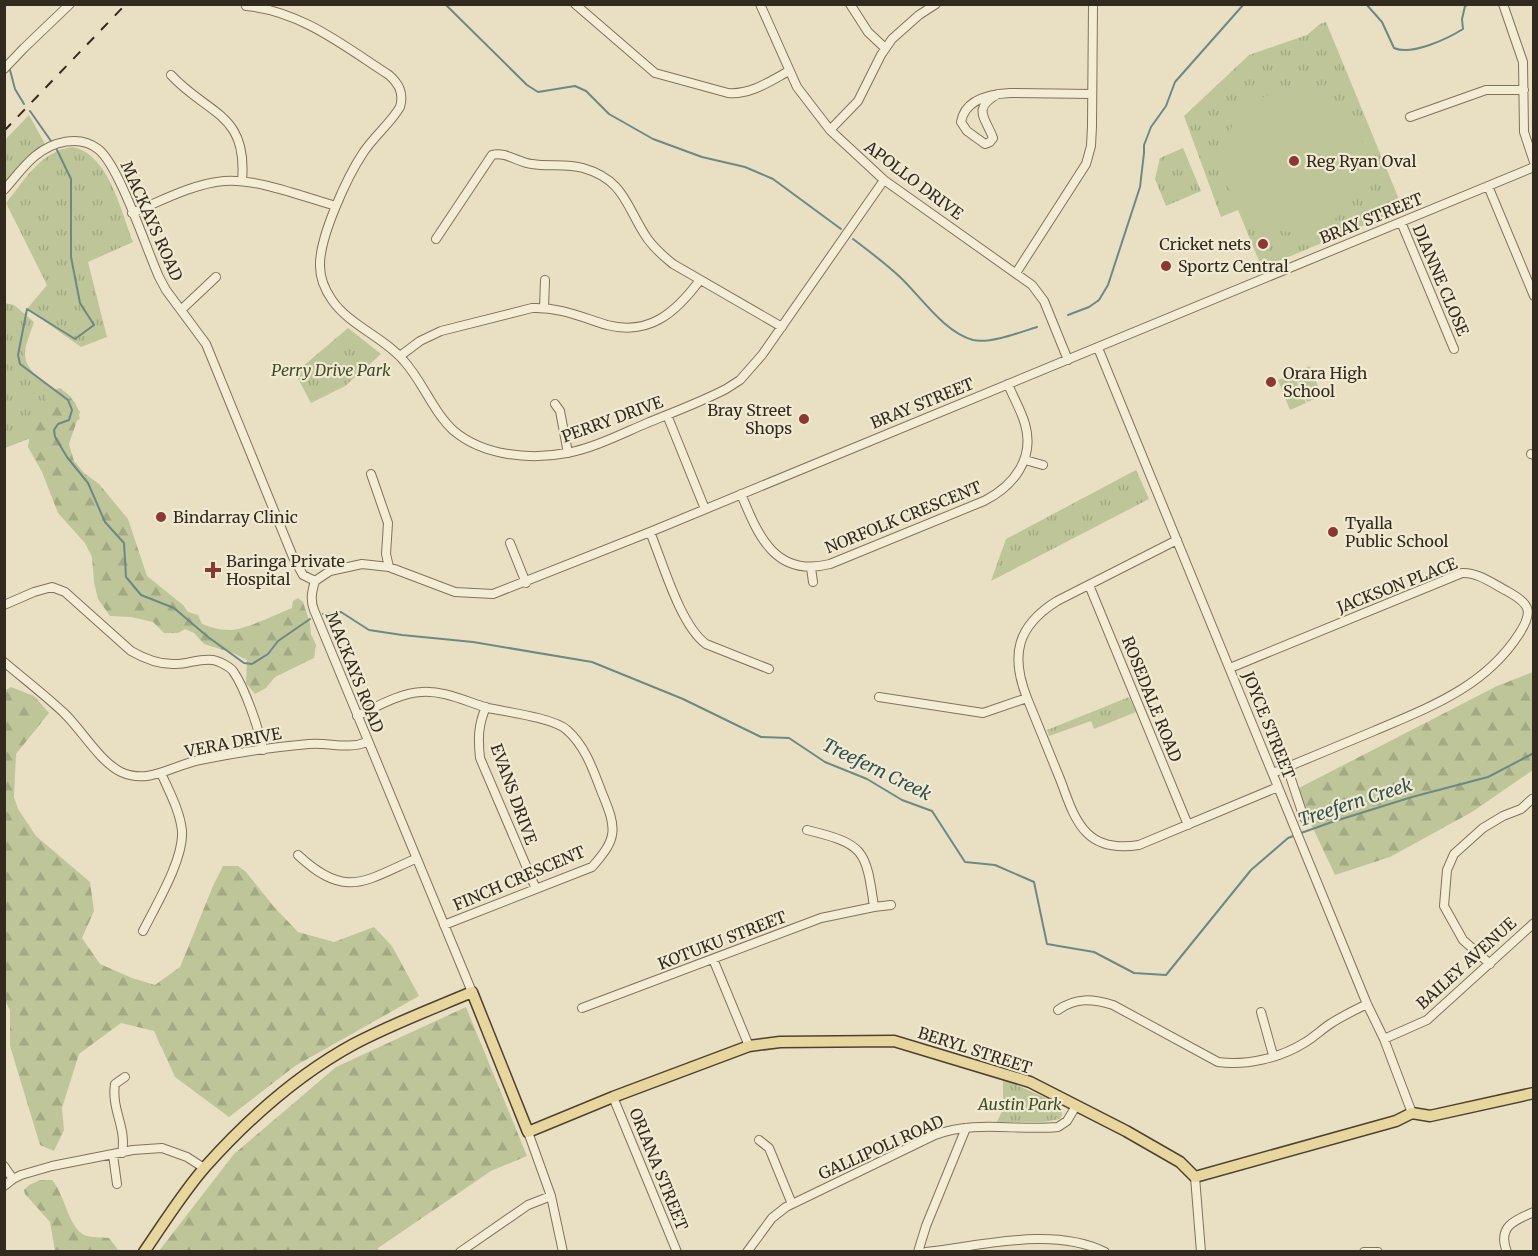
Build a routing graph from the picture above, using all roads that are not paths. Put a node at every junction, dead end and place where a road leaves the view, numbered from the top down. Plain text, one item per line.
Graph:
1 (70, 4) edge
2 (575, 4) edge
3 (760, 4) edge
4 (850, 4) edge
5 (936, 4) edge
6 (1093, 4) edge
7 (1503, 4) edge
8 (246, 6) edge
9 (885, 48) junction
10 (4, 69) edge
11 (789, 71) junction
12 (171, 75) dead end
13 (1524, 90) junction
14 (998, 94) junction
15 (1092, 94) junction
16 (1410, 117) dead end
17 (830, 130) junction
18 (1533, 162) edge
19 (1533, 167) edge
20 (884, 180) junction
21 (242, 181) junction
22 (1488, 186) junction
23 (4, 190) edge
24 (336, 206) junction
25 (132, 213) junction
26 (1401, 222) junction
27 (436, 239) dead end
28 (1016, 273) junction
29 (216, 277) dead end
30 (545, 280) dead end
31 (700, 280) junction
32 (1533, 296) edge
33 (544, 308) junction
34 (181, 310) junction
35 (782, 327) junction
36 (1098, 348) junction
37 (1454, 349) dead end
38 (400, 356) junction
39 (1068, 360) junction
40 (1008, 384) junction
41 (555, 404) dead end
42 (667, 415) junction
43 (568, 453) junction
44 (1025, 460) junction
45 (1043, 465) dead end
46 (371, 474) dead end
47 (741, 494) junction
48 (705, 509) junction
49 (650, 532) junction
50 (1177, 540) junction
51 (510, 543) dead end
52 (389, 567) junction
53 (811, 568) junction
54 (315, 581) junction
55 (813, 582) dead end
56 (526, 583) junction
57 (1089, 585) junction
58 (4, 605) edge
59 (4, 662) edge
60 (1230, 668) junction
61 (769, 669) dead end
62 (879, 697) dead end
63 (1027, 698) junction
64 (486, 707) junction
65 (357, 716) junction
66 (367, 742) junction
67 (263, 750) junction
68 (1287, 767) junction
69 (161, 773) junction
70 (1273, 773) junction
71 (1278, 787) junction
72 (1532, 799) dead end
73 (1304, 818) dead end
74 (1188, 825) junction
75 (807, 830) dead end
76 (298, 855) dead end
77 (416, 859) junction
78 (536, 890) junction
79 (891, 905) dead end
80 (874, 907) junction
81 (1533, 923) edge
82 (444, 926) junction
83 (143, 931) dead end
84 (713, 959) junction
85 (1490, 963) junction
86 (472, 992) junction
87 (1367, 1004) junction
88 (582, 1008) dead end
89 (1058, 1010) dead end
90 (1261, 1012) dead end
91 (1384, 1039) junction
92 (749, 1046) junction
93 (1273, 1055) junction
94 (125, 1077) dead end
95 (1533, 1093) edge
96 (613, 1097) junction
97 (1076, 1106) junction
98 (1412, 1113) junction
99 (966, 1128) junction
100 (528, 1132) junction
101 (759, 1140) dead end
102 (117, 1154) junction
103 (4, 1166) edge
104 (204, 1168) junction
105 (1195, 1178) junction
106 (13, 1179) junction
107 (117, 1184) dead end
108 (4, 1186) edge
109 (551, 1196) junction
110 (792, 1204) junction
111 (1533, 1212) edge
112 (144, 1251) edge
113 (460, 1251) edge
114 (562, 1251) edge
115 (677, 1251) edge
116 (747, 1251) edge
117 (918, 1251) edge
118 (926, 1251) edge
119 (1105, 1251) edge
120 (1201, 1251) edge
121 (1364, 1251) edge
122 (1378, 1251) edge
123 (1507, 1251) edge

1 - 10 street
2 - 11 street
3 - 11 street, APOLLO DRIVE
4 - 9 street
5 - 9 street
6 - 15 street
7 - 13 street
8 - 24 street, PERRY DRIVE
9 - 17 street
11 - 17 street, APOLLO DRIVE
12 - 21 street
13 - 16 street
13 - 18 street
14 - 14 street
14 - 15 street
15 - 28 street
17 - 20 street, APOLLO DRIVE
19 - 22 street, BRAY STREET
20 - 28 street, APOLLO DRIVE
20 - 35 street, PERRY DRIVE
21 - 24 street
21 - 25 street
22 - 26 street, BRAY STREET
22 - 32 street
23 - 25 street, MACKAYS ROAD
24 - 38 street, PERRY DRIVE
25 - 34 street, MACKAYS ROAD
26 - 36 street, BRAY STREET
26 - 37 street, DIANNE CLOSE
27 - 31 street
28 - 39 street, APOLLO DRIVE
29 - 34 street
30 - 33 street
31 - 33 street
31 - 35 street
33 - 38 street
34 - 54 street, MACKAYS ROAD
35 - 42 street, PERRY DRIVE
36 - 39 street, BRAY STREET
36 - 50 street, JOYCE STREET
38 - 43 street, PERRY DRIVE
39 - 40 street, BRAY STREET
40 - 44 street
40 - 47 street, BRAY STREET
41 - 43 street
42 - 43 street, PERRY DRIVE
42 - 48 street
44 - 45 street
44 - 53 street, NORFOLK CRESCENT
46 - 52 street
47 - 48 street, BRAY STREET
47 - 53 street, NORFOLK CRESCENT
48 - 49 street, BRAY STREET
49 - 56 street, BRAY STREET
49 - 61 street
50 - 57 street
50 - 60 street, JOYCE STREET
51 - 56 street
52 - 54 street, BRAY STREET
52 - 56 street, BRAY STREET
53 - 55 street, NORFOLK CRESCENT
54 - 65 street, MACKAYS ROAD
57 - 63 street
57 - 74 street, ROSEDALE ROAD
58 - 67 street
59 - 69 street, VERA DRIVE
60 - 68 street, JACKSON PLACE
60 - 70 street, JOYCE STREET
62 - 63 street
63 - 74 street
64 - 65 street, FINCH CRESCENT
64 - 78 street, EVANS DRIVE
64 - 78 street, FINCH CRESCENT
65 - 66 street, MACKAYS ROAD
66 - 67 street, VERA DRIVE
66 - 77 street, MACKAYS ROAD
67 - 69 street, VERA DRIVE
68 - 70 street
68 - 73 street
69 - 83 street
70 - 71 street, JOYCE STREET
71 - 74 street
71 - 87 street, JOYCE STREET
72 - 85 street
75 - 80 street
76 - 77 street
77 - 82 street, MACKAYS ROAD
78 - 82 street, FINCH CRESCENT
79 - 80 street, KOTUKU STREET
80 - 84 street, KOTUKU STREET
81 - 85 street, BAILEY AVENUE
82 - 86 street, MACKAYS ROAD
84 - 88 street, KOTUKU STREET
84 - 92 street
85 - 91 street, BAILEY AVENUE
86 - 100 main road, MACKAYS ROAD
86 - 104 main road
87 - 91 street, JOYCE STREET
87 - 93 street
89 - 93 street
90 - 93 street
91 - 98 street, JOYCE STREET
92 - 96 main road, BERYL STREET
92 - 97 main road, BERYL STREET
94 - 102 street
95 - 98 main road
96 - 100 main road, BERYL STREET
96 - 115 street, ORIANA STREET
97 - 99 street, GALLIPOLI ROAD
97 - 105 main road, BERYL STREET
98 - 105 main road
99 - 110 street, GALLIPOLI ROAD
99 - 117 street
100 - 109 street
101 - 110 street
102 - 104 street
102 - 106 street
102 - 107 street
103 - 106 street
104 - 112 main road
105 - 120 street
106 - 108 street
109 - 113 street
109 - 114 street
110 - 116 street, GALLIPOLI ROAD
111 - 123 street
118 - 119 street
121 - 122 street

